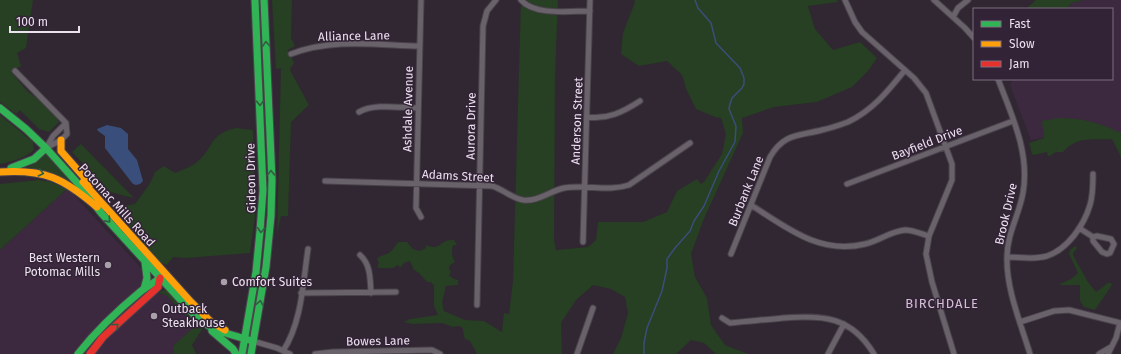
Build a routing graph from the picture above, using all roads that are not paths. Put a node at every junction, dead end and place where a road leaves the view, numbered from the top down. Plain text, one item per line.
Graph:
1 (255, 0) edge
2 (264, 0) edge
3 (421, 0) edge
4 (496, 0) edge
5 (521, 0) edge
6 (590, 0) edge
7 (845, 0) edge
8 (934, 0) edge
9 (968, 0) edge
10 (590, 11) junction
11 (953, 17) junction
12 (973, 37) edge
13 (420, 46) junction
14 (291, 54) dead end
15 (905, 70) junction
16 (15, 71) dead end
17 (998, 80) edge
18 (640, 101) dead end
19 (0, 108) edge
20 (418, 108) junction
21 (360, 112) dead end
22 (587, 117) junction
23 (1013, 120) junction
24 (270, 121) junction
25 (261, 122) junction
26 (66, 123) junction
27 (61, 140) junction
28 (690, 143) dead end
29 (946, 146) junction
30 (46, 148) junction
31 (1, 172) edge
32 (1093, 174) dead end
33 (325, 181) dead end
34 (417, 184) junction
35 (847, 184) dead end
36 (479, 185) junction
37 (585, 187) junction
38 (751, 205) junction
39 (97, 208) junction
40 (111, 214) junction
41 (421, 217) dead end
42 (1079, 228) junction
43 (929, 236) junction
44 (1093, 237) dead end
45 (583, 242) dead end
46 (308, 249) dead end
47 (731, 254) dead end
48 (360, 255) dead end
49 (1007, 257) junction
50 (144, 261) junction
51 (163, 276) junction
52 (144, 289) junction
53 (396, 292) dead end
54 (371, 293) junction
55 (301, 294) junction
56 (477, 305) dead end
57 (593, 308) dead end
58 (722, 318) dead end
59 (1020, 322) junction
60 (1121, 323) edge
61 (844, 324) junction
62 (208, 327) junction
63 (245, 339) junction
64 (254, 341) junction
65 (1112, 346) junction
66 (283, 351) junction
67 (78, 354) edge
68 (90, 354) edge
69 (236, 354) edge
70 (242, 354) edge
71 (251, 354) edge
72 (290, 354) edge
73 (315, 354) edge
74 (440, 354) edge
75 (577, 354) edge
76 (828, 354) edge
77 (874, 354) edge
78 (954, 354) edge
79 (1030, 354) edge
80 (1099, 354) edge
81 (1108, 354) edge

1 -> 25 main road, Gideon Drive
24 -> 2 main road, Gideon Drive
3 - 13 street, Ashdale Avenue
4 - 36 street, Aurora Drive
5 - 10 street
6 - 10 street, Anderson Street
7 - 15 street
8 - 11 street
9 - 11 street
10 - 22 street, Anderson Street
11 - 12 street
13 - 14 street, Alliance Lane
13 - 20 street, Ashdale Avenue
15 - 29 street
15 - 38 street, Burbank Lane
16 - 26 street
17 - 23 street, Brook Drive
18 - 22 street
19 - 30 main road, Potomac Mills Road
20 - 21 street
20 - 34 street, Ashdale Avenue
22 - 37 street, Anderson Street
23 - 29 street, Bayfield Drive
23 - 49 street, Brook Drive
24 - 25 main road
64 -> 24 main road, Gideon Drive
25 -> 63 main road, Gideon Drive
26 - 27 street
26 - 30 street
27 - 30 street
27 - 40 main road
28 - 37 street, Adams Street
29 - 35 street, Bayfield Drive
29 - 43 street
30 - 31 main road
30 - 39 main road, Potomac Mills Road
30 - 40 main road, Potomac Mills Road
31 -> 39 main road
32 - 42 street
33 - 34 street, Adams Street
34 - 36 street, Adams Street
34 - 41 street, Ashdale Avenue
36 - 37 street, Adams Street
36 - 56 street, Aurora Drive
37 - 45 street, Anderson Street
38 - 43 street
38 - 47 street, Burbank Lane
39 -> 50 main road, Potomac Mills Road
40 - 51 main road, Potomac Mills Road
42 - 44 street
42 - 49 street
43 - 78 street
46 - 55 street
48 - 54 street
49 - 59 street, Brook Drive
50 - 51 main road, Potomac Mills Road
50 - 52 main road
51 - 52 main road
51 - 62 main road
51 - 63 main road
68 -> 51 main road
52 - 67 main road
53 - 54 street
54 - 55 street
55 - 66 street
57 - 75 street
58 - 61 street
59 - 60 street
59 - 79 street, Brook Drive
60 - 65 street
61 - 76 street
61 - 77 street
62 - 63 main road
62 - 69 main road
63 - 64 main road
63 - 70 main road, Gideon Drive
64 - 66 street
64 - 71 main road, Gideon Drive
65 - 80 street
65 - 81 street
66 - 72 street
73 - 74 street, Bowes Lane

